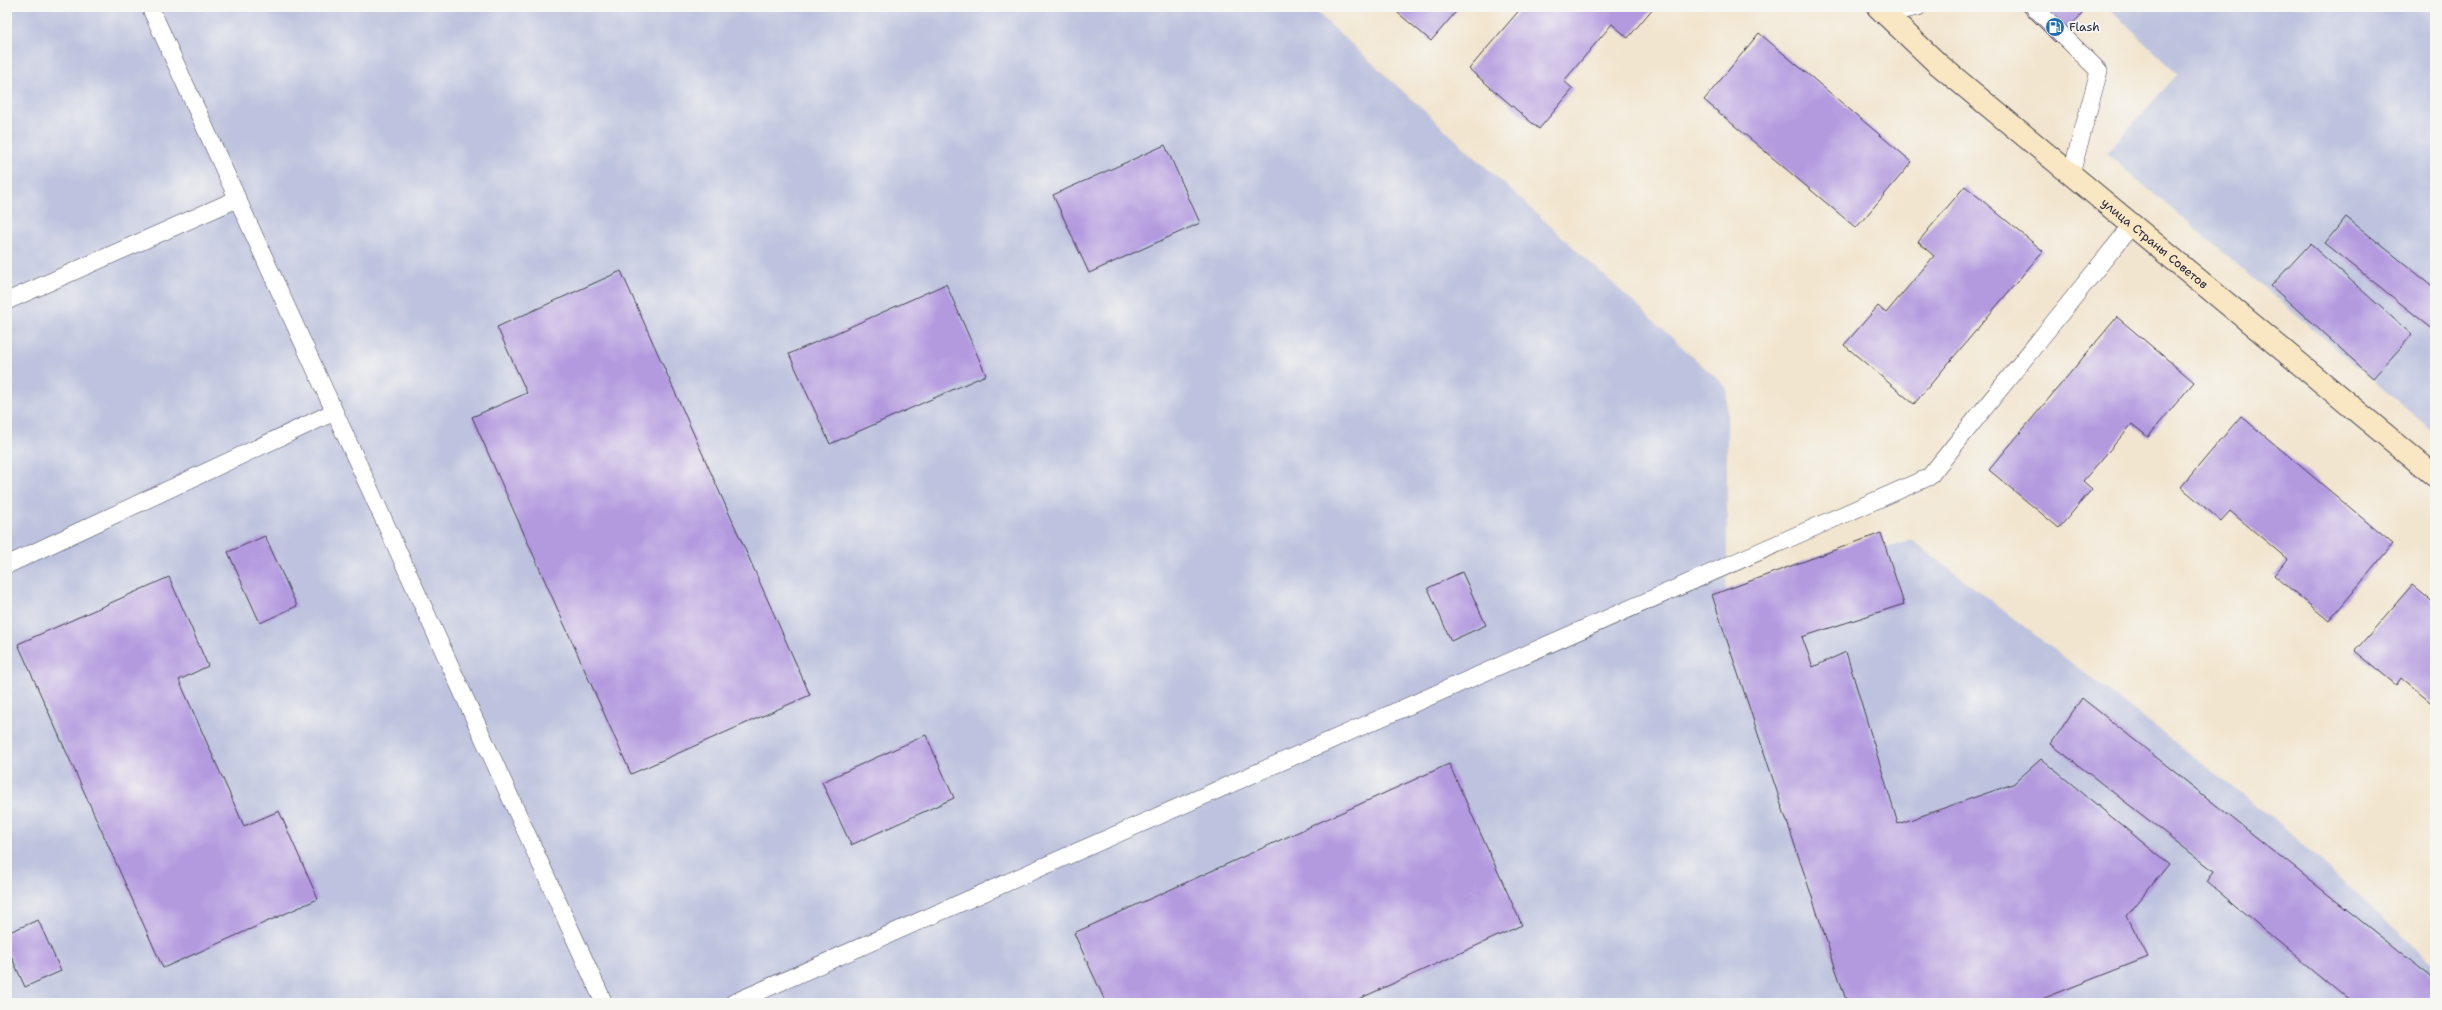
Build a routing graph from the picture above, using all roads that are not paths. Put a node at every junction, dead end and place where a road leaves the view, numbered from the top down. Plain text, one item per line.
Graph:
1 (150, 7) edge
2 (1918, 7) edge
3 (2034, 7) edge
4 (1882, 10) edge
5 (2071, 174) junction
6 (237, 199) junction
7 (2132, 225) junction
8 (7, 301) edge
9 (334, 412) junction
10 (2435, 476) edge
11 (7, 565) edge
12 (604, 1003) edge
13 (733, 1003) edge

1 - 6 lane
2 - 4 lane
3 - 5 lane
4 - 5 main road, улица Страны Советов
5 - 7 main road, улица Страны Советов
6 - 8 lane
6 - 9 lane
7 - 10 main road, улица Страны Советов
7 - 13 lane
9 - 11 lane
9 - 12 lane

